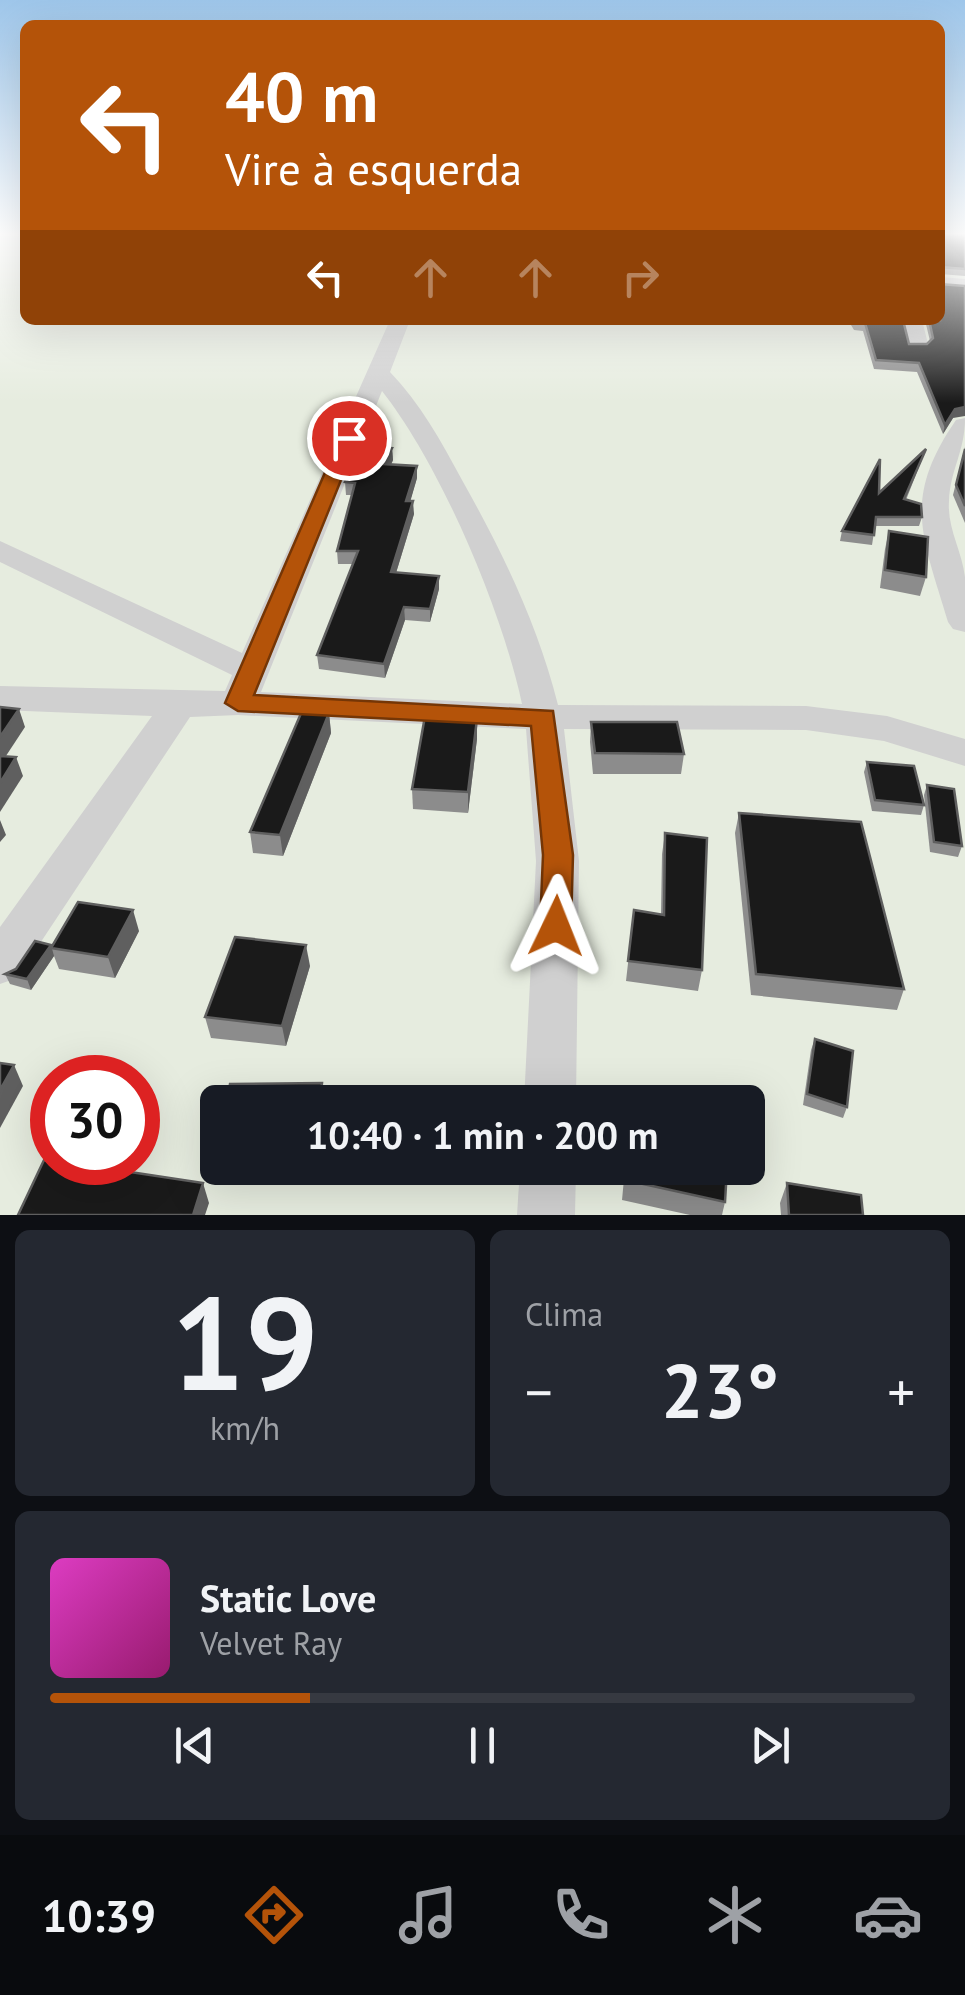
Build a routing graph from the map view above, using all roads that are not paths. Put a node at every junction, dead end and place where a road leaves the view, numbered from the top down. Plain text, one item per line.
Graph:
1 (398, 325) edge
2 (913, 325) edge
3 (917, 344) edge
4 (377, 372) junction
5 (965, 424) edge
6 (952, 549) edge
7 (0, 550) edge
8 (965, 622) edge
9 (244, 686) junction
10 (0, 698) edge
11 (179, 705) junction
12 (544, 718) junction
13 (965, 753) edge
14 (2, 959) edge
15 (551, 1085) edge
16 (547, 1185) edge
17 (546, 1215) edge

1 - 4 street
2 - 3 street
4 - 9 street
4 - 12 street
5 - 6 street
6 - 8 street
7 - 9 street
9 - 11 street
9 - 12 street
10 - 11 street
11 - 14 street
12 - 13 street
12 - 15 street
16 - 17 street

